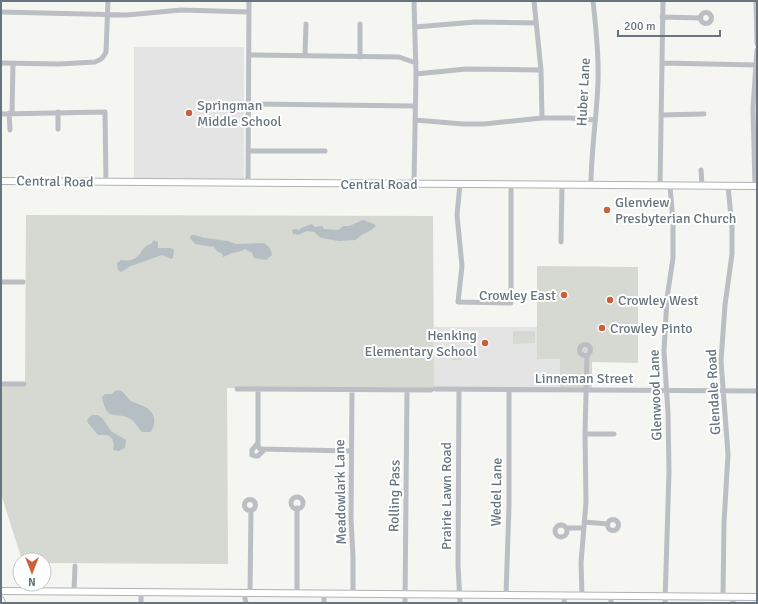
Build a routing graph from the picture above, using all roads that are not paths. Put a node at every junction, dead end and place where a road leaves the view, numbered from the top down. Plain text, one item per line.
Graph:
1 (108, 1) edge
2 (249, 1) edge
3 (414, 1) edge
4 (534, 1) edge
5 (592, 1) edge
6 (663, 1) edge
7 (756, 1) edge
8 (1, 12) edge
9 (249, 12) junction
10 (108, 15) junction
11 (662, 18) junction
12 (701, 18) dead end
13 (536, 23) junction
14 (306, 24) dead end
15 (360, 24) dead end
16 (757, 25) edge
17 (415, 27) junction
18 (757, 44) edge
19 (757, 50) edge
20 (249, 55) junction
21 (306, 55) junction
22 (360, 57) junction
23 (1, 63) edge
24 (12, 63) junction
25 (416, 63) junction
26 (662, 63) junction
27 (756, 65) edge
28 (541, 70) junction
29 (416, 74) junction
30 (248, 104) junction
31 (415, 106) junction
32 (58, 112) junction
33 (11, 113) junction
34 (1, 114) edge
35 (704, 114) dead end
36 (661, 115) junction
37 (542, 118) junction
38 (415, 120) junction
39 (595, 120) junction
40 (58, 129) dead end
41 (10, 130) dead end
42 (248, 151) junction
43 (325, 151) dead end
44 (701, 170) dead end
45 (1, 180) edge
46 (106, 182) junction
47 (248, 183) junction
48 (414, 184) junction
49 (460, 184) junction
50 (511, 185) junction
51 (562, 185) junction
52 (591, 185) junction
53 (660, 186) junction
54 (670, 186) junction
55 (702, 186) junction
56 (728, 186) junction
57 (756, 186) edge
58 (561, 242) dead end
59 (1, 282) edge
60 (22, 282) dead end
61 (587, 355) dead end
62 (1, 384) edge
63 (24, 384) dead end
64 (237, 389) dead end
65 (258, 389) junction
66 (352, 389) junction
67 (407, 390) junction
68 (459, 390) junction
69 (509, 390) junction
70 (586, 390) junction
71 (666, 391) junction
72 (724, 391) junction
73 (757, 391) edge
74 (585, 434) junction
75 (614, 434) dead end
76 (258, 444) junction
77 (264, 450) junction
78 (351, 451) junction
79 (297, 508) dead end
80 (250, 511) dead end
81 (608, 524) dead end
82 (584, 525) junction
83 (566, 528) dead end
84 (75, 566) dead end
85 (1, 591) edge
86 (74, 592) junction
87 (141, 592) junction
88 (247, 593) junction
89 (297, 594) junction
90 (324, 594) junction
91 (354, 594) junction
92 (405, 594) junction
93 (460, 595) junction
94 (506, 595) junction
95 (565, 595) junction
96 (582, 595) junction
97 (611, 596) junction
98 (723, 596) junction
99 (757, 597) edge
100 (1, 600) edge
101 (665, 600) edge
102 (733, 600) edge
103 (2, 603) edge
104 (140, 603) edge
105 (246, 603) edge
106 (324, 603) edge
107 (405, 603) edge
108 (460, 603) edge
109 (564, 603) edge
110 (611, 603) edge

1 - 10 street
2 - 9 street
3 - 17 street
4 - 13 street
5 - 39 street, Huber Lane
6 - 11 street
7 - 16 street
8 - 10 street
9 - 10 street
9 - 20 street
10 - 24 street
11 - 12 street
11 - 26 street
13 - 17 street
13 - 28 street
14 - 21 street
15 - 22 street
16 - 18 street
17 - 25 street
19 - 27 street
20 - 21 street
20 - 30 street
21 - 22 street
22 - 25 street
23 - 24 street
24 - 33 street
25 - 29 street
26 - 27 street
26 - 36 street
27 - 57 street
28 - 29 street
28 - 37 street
29 - 31 street
30 - 31 street
30 - 42 street
31 - 38 street
32 - 33 street
32 - 40 street
32 - 46 street
33 - 34 street
33 - 41 street
35 - 36 street
36 - 53 street
37 - 38 street
37 - 39 street
38 - 48 street
39 - 52 street, Huber Lane
42 - 43 street
42 - 47 street
44 - 55 street
45 - 46 main road, Central Road
46 - 47 main road, Central Road
47 - 48 main road, Central Road
48 - 49 main road, Central Road
49 - 50 main road, Central Road
49 - 50 street
50 - 51 main road, Central Road
51 - 52 main road, Central Road
51 - 58 street
52 - 53 main road, Central Road
53 - 54 main road, Central Road
54 - 55 main road, Central Road
54 - 71 street, Glenwood Lane
55 - 56 main road, Central Road
56 - 57 main road, Central Road
56 - 72 street, Glendale Road
59 - 60 street
61 - 70 street
62 - 63 street
64 - 65 street, Linneman Street
65 - 66 street, Linneman Street
65 - 76 street
66 - 67 street, Linneman Street
66 - 78 street, Meadowlark Lane
67 - 68 street, Linneman Street
67 - 92 street, Rolling Pass
68 - 69 street, Linneman Street
68 - 93 street, Prairie Lawn Road
69 - 70 street, Linneman Street
69 - 94 street, Wedel Lane
70 - 71 street, Linneman Street
70 - 74 street
71 - 72 street, Linneman Street
71 - 101 street, Glenwood Lane
72 - 73 street, Linneman Street
72 - 98 street, Glendale Road
74 - 75 street
74 - 82 street
76 - 77 street
76 - 77 street
77 - 78 street
78 - 91 street, Meadowlark Lane
79 - 89 street
80 - 88 street
81 - 82 street
82 - 83 street
82 - 96 street
84 - 86 street
85 - 86 main road
86 - 87 main road
87 - 88 main road
87 - 104 street
88 - 89 main road
88 - 105 street
89 - 90 main road
90 - 91 main road
90 - 106 street
91 - 92 main road
92 - 93 main road
92 - 107 street, Rolling Pass
93 - 94 main road
93 - 108 street, Prairie Lawn Road
94 - 95 main road
95 - 96 main road
95 - 109 street
96 - 97 main road
97 - 101 main road
97 - 110 street
98 - 101 main road
98 - 102 main road
99 - 102 main road
100 - 103 main road

